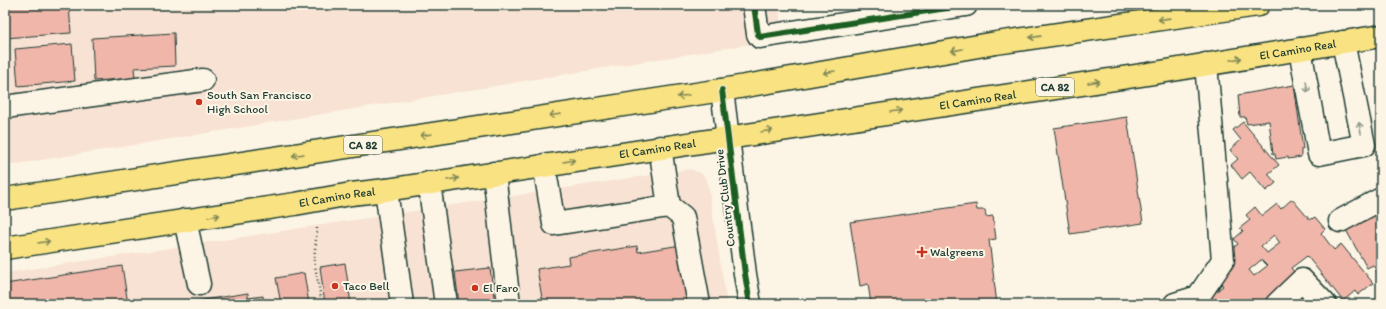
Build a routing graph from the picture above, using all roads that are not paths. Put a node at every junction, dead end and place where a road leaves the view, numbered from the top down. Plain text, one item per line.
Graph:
1 (754, 5) edge
2 (966, 5) edge
3 (1258, 5) edge
4 (1381, 36) edge
5 (1343, 42) junction
6 (1300, 49) junction
7 (1206, 64) junction
8 (203, 80) dead end
9 (722, 90) junction
10 (5, 107) edge
11 (729, 137) junction
12 (660, 147) junction
13 (544, 165) junction
14 (494, 173) junction
15 (429, 183) junction
16 (386, 190) junction
17 (5, 199) edge
18 (1381, 199) edge
19 (669, 206) junction
20 (185, 220) junction
21 (1340, 221) dead end
22 (5, 248) edge
23 (199, 284) dead end
24 (402, 304) edge
25 (446, 304) edge
26 (509, 304) edge
27 (699, 304) edge
28 (750, 304) edge
29 (1175, 304) edge
30 (1277, 304) edge
31 (1325, 304) edge

1 - 2 street
3 -> 9 main road, CA 82
4 - 5 main road, El Camino Real / CA 82
5 - 6 main road, El Camino Real / CA 82
6 -> 5 street
7 -> 6 main road, El Camino Real / CA 82
11 -> 7 main road, El Camino Real / CA 82
7 - 29 street
8 - 10 street
9 - 11 street, Country Club Drive
9 -> 17 main road, CA 82
11 - 12 main road, El Camino Real / CA 82
11 - 28 street, Country Club Drive
13 -> 12 main road, El Camino Real / CA 82
12 - 19 street
13 - 14 main road, El Camino Real / CA 82
13 - 19 street
15 -> 14 main road, El Camino Real / CA 82
14 - 26 street
15 - 16 main road, El Camino Real / CA 82
15 - 25 street
20 -> 16 main road, El Camino Real / CA 82
16 - 24 street
18 - 21 street
19 - 27 street
22 -> 20 main road, El Camino Real / CA 82
20 - 23 street
30 - 31 street

